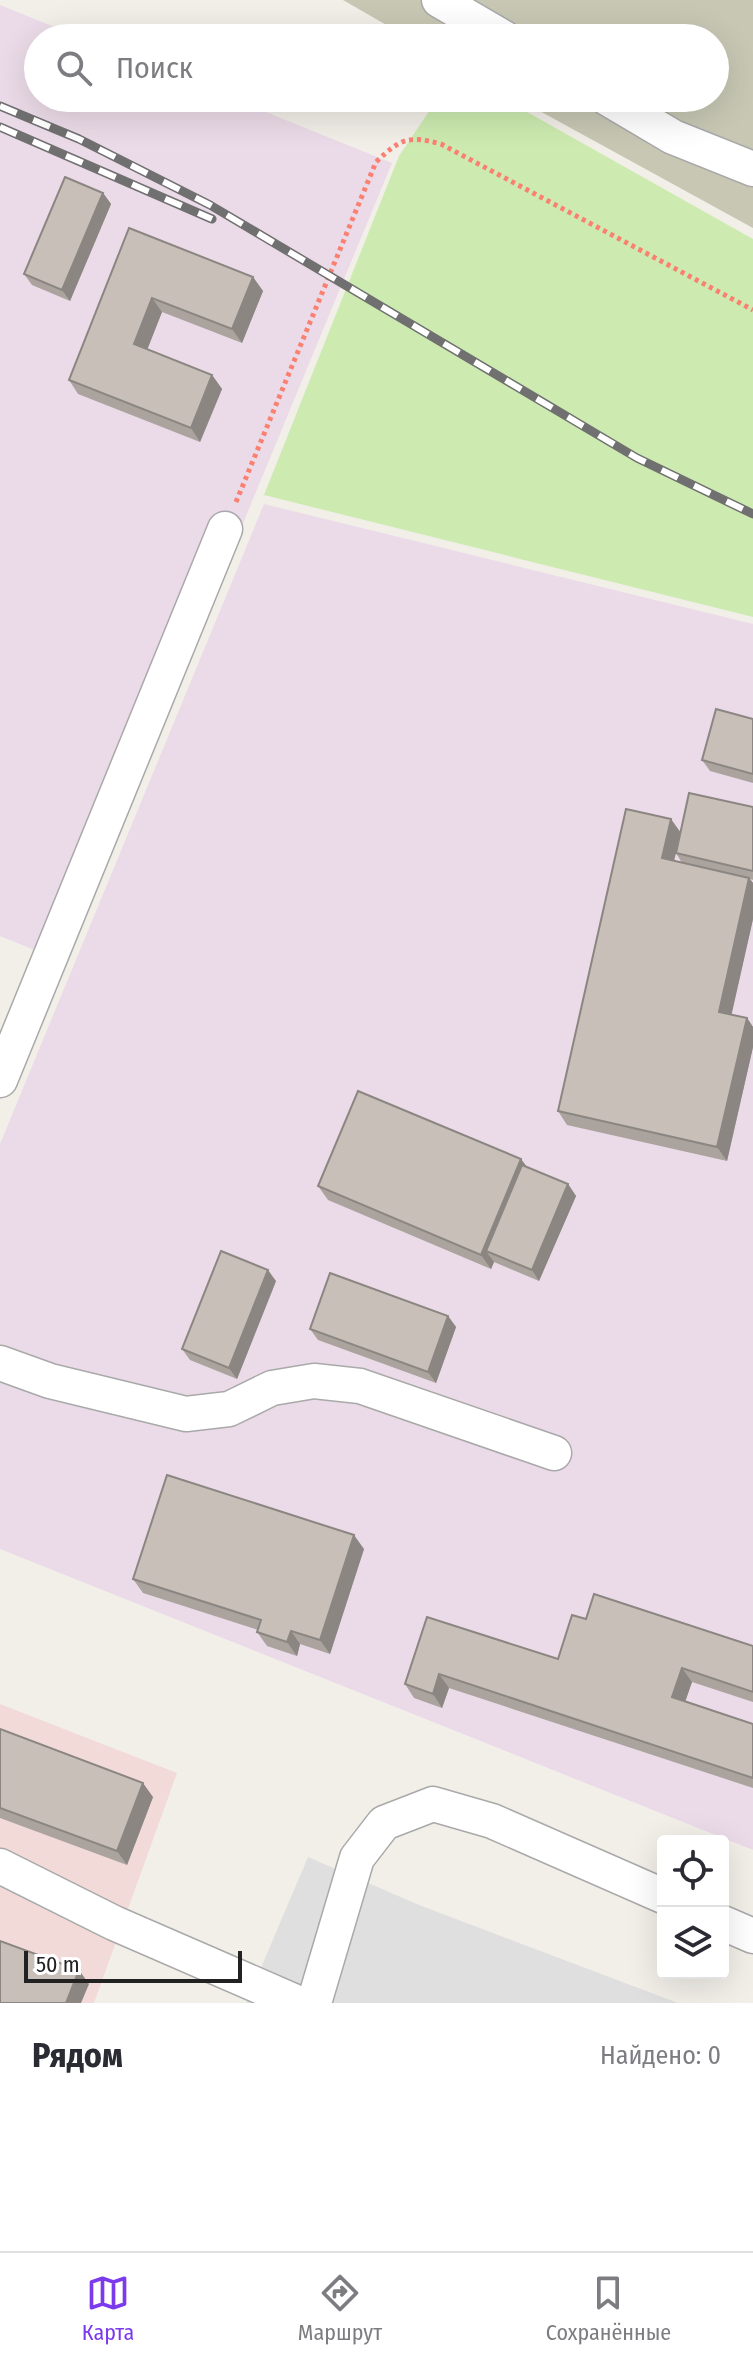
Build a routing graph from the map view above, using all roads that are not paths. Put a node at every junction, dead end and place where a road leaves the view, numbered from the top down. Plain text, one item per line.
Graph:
1 (439, 0) edge
2 (480, 24) edge
3 (631, 112) edge
4 (753, 169) edge
5 (225, 529) road end
6 (0, 1079) edge
7 (0, 1363) edge
8 (554, 1453) dead end
9 (0, 1866) edge
10 (657, 1893) edge
11 (729, 1926) edge
12 (753, 1936) edge
13 (298, 2003) edge
14 (314, 2003) edge

1 - 2 street
3 - 4 street
5 - 6 street
7 - 8 street
9 - 13 street
10 - 14 street
11 - 12 street

